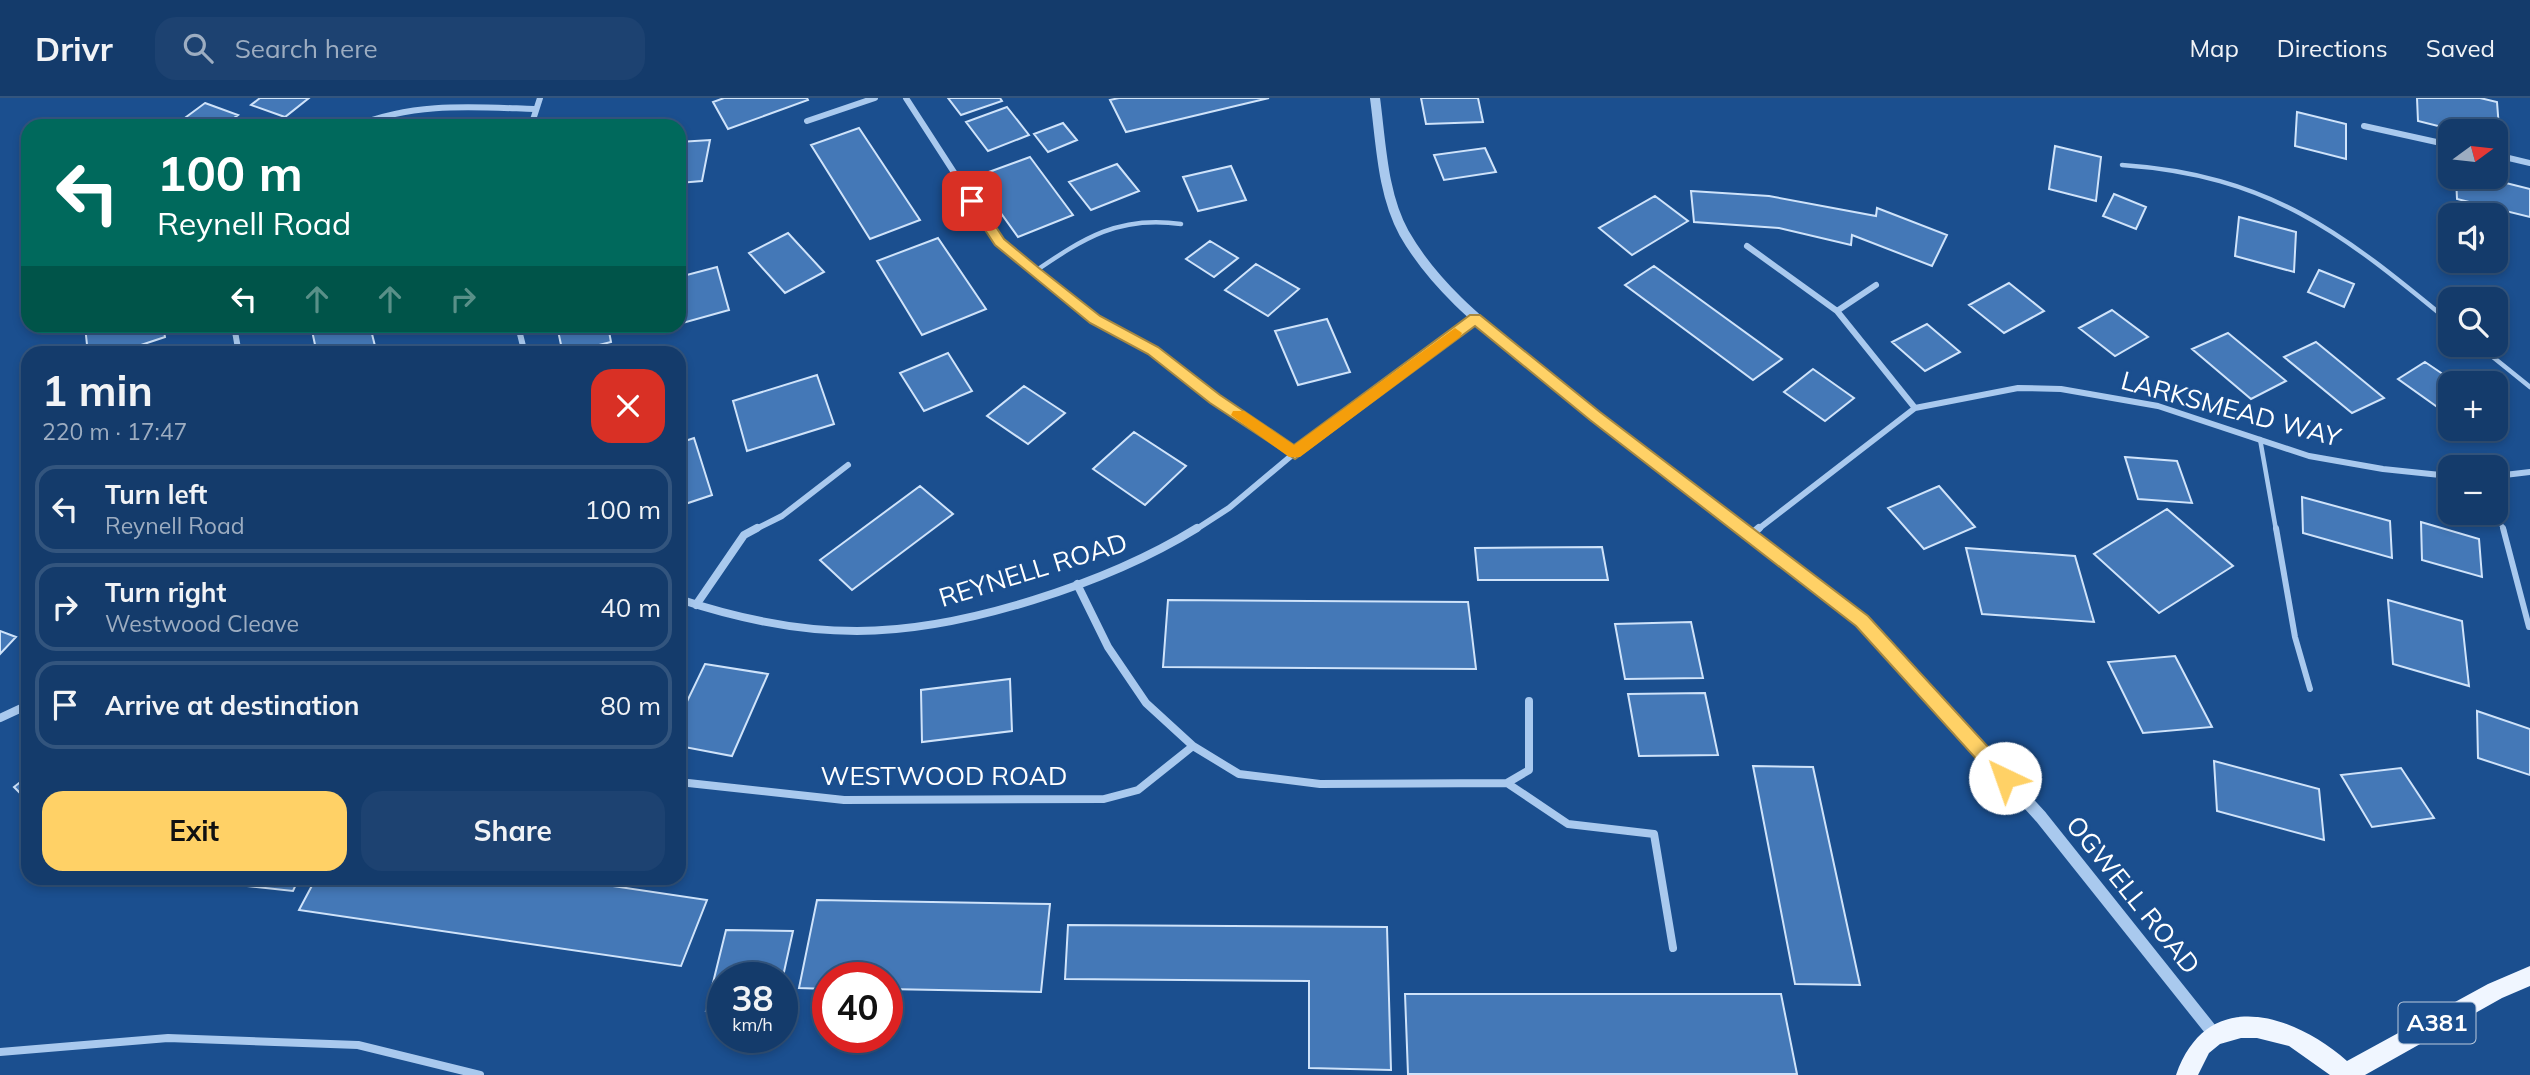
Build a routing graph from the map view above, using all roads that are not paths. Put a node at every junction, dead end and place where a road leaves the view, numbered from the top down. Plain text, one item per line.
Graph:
1 (540, 98) edge
2 (875, 98) edge
3 (906, 98) edge
4 (1375, 98) edge
5 (534, 109) junction
6 (370, 119) edge
7 (532, 119) edge
8 (807, 121) dead end
9 (2364, 126) dead end
10 (2438, 142) edge
11 (2508, 158) edge
12 (2530, 163) edge
13 (2122, 165) dead end
14 (1181, 224) dead end
15 (1747, 247) dead end
16 (1034, 272) junction
17 (1876, 285) dead end
18 (1836, 311) junction
19 (2438, 312) edge
20 (1475, 318) junction
21 (2493, 357) edge
22 (2530, 387) edge
23 (1915, 408) junction
24 (2260, 439) junction
25 (1295, 453) junction
26 (848, 465) dead end
27 (2530, 472) edge
28 (2438, 475) edge
29 (2508, 475) edge
30 (2502, 525) edge
31 (1752, 534) junction
32 (1077, 584) junction
33 (686, 601) edge
34 (696, 605) junction
35 (2529, 627) edge
36 (2310, 689) dead end
37 (1529, 701) dead end
38 (21, 708) edge
39 (0, 718) edge
40 (1193, 746) junction
41 (686, 783) edge
42 (1507, 783) junction
43 (1673, 948) dead end
44 (2530, 976) edge
45 (2214, 1034) junction
46 (0, 1052) edge
47 (480, 1075) edge
48 (2187, 1075) edge
49 (2346, 1075) edge

1 - 5 street
2 - 8 street
3 - 16 street
4 - 20 street, OGWELL ROAD
5 - 6 street
5 - 7 street
9 - 10 street
11 - 12 street
13 - 19 lane
14 - 16 lane
15 - 18 street
16 - 25 street
17 - 18 street
18 - 23 street
20 - 25 street, REYNELL ROAD
20 - 31 street, OGWELL ROAD
21 - 22 lane
23 - 24 street, LARKSMEAD WAY
23 - 31 street, LARKSMEAD WAY
24 - 28 street, LARKSMEAD WAY
24 - 36 lane
25 - 32 street, REYNELL ROAD
26 - 34 street
27 - 29 street
30 - 35 lane
31 - 45 street, OGWELL ROAD
32 - 34 street, REYNELL ROAD
32 - 40 street
33 - 34 street, REYNELL ROAD
37 - 42 street
38 - 39 street
40 - 41 street, WESTWOOD ROAD
40 - 42 street
42 - 43 street
44 - 49 main road, A381
45 - 48 main road
45 - 49 main road, A381
46 - 47 street

